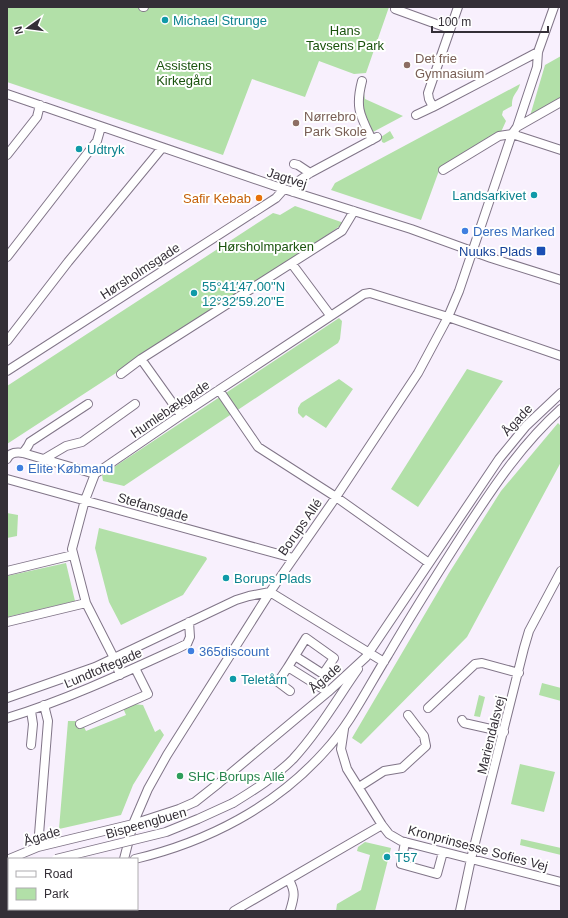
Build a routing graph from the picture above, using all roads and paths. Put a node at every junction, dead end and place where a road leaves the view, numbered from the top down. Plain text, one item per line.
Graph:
1 (458, 7) edge
2 (554, 7) edge
3 (395, 9) dead end
4 (450, 28) junction
5 (538, 52) junction
6 (362, 81) dead end
7 (7, 94) edge
8 (561, 102) edge
9 (40, 105) junction
10 (433, 107) junction
11 (416, 115) dead end
12 (101, 127) junction
13 (515, 130) junction
14 (162, 148) junction
15 (561, 150) edge
16 (7, 155) edge
17 (294, 164) dead end
18 (443, 170) dead end
19 (310, 173) junction
20 (284, 189) junction
21 (293, 192) junction
22 (354, 212) junction
23 (473, 251) junction
24 (7, 257) edge
25 (292, 264) junction
26 (561, 280) edge
27 (330, 316) junction
28 (448, 316) junction
29 (7, 341) edge
30 (561, 356) edge
31 (141, 359) junction
32 (7, 371) edge
33 (121, 374) dead end
34 (219, 390) junction
35 (561, 393) edge
36 (88, 404) dead end
37 (135, 404) dead end
38 (561, 409) edge
39 (181, 415) junction
40 (23, 453) junction
41 (7, 459) edge
42 (44, 459) junction
43 (95, 474) junction
44 (7, 479) edge
45 (336, 497) junction
46 (85, 500) junction
47 (73, 556) junction
48 (293, 558) junction
49 (429, 563) junction
50 (7, 571) edge
51 (561, 571) edge
52 (270, 592) junction
53 (86, 603) junction
54 (7, 622) edge
55 (189, 622) junction
56 (295, 656) junction
57 (368, 656) junction
58 (114, 658) junction
59 (384, 662) junction
60 (135, 668) junction
61 (288, 668) junction
62 (518, 673) junction
63 (120, 674) junction
64 (290, 691) dead end
65 (328, 692) junction
66 (7, 698) edge
67 (44, 705) junction
68 (428, 708) dead end
69 (31, 711) junction
70 (408, 715) dead end
71 (7, 718) edge
72 (462, 720) dead end
73 (80, 724) dead end
74 (344, 728) junction
75 (504, 732) junction
76 (31, 745) dead end
77 (359, 787) junction
78 (133, 824) junction
79 (382, 825) junction
80 (405, 842) junction
81 (38, 847) junction
82 (443, 852) junction
83 (10, 858) edge
84 (60, 858) edge
85 (124, 858) edge
86 (138, 858) edge
87 (471, 859) junction
88 (289, 880) junction
89 (561, 882) edge
90 (234, 911) edge
91 (290, 911) edge
92 (460, 911) edge

1 - 4 street
2 - 5 street, Borups Allé
3 - 4 street
4 - 10 street
5 - 10 street
5 - 13 street, Borups Allé
6 - 19 street
7 - 9 street, Jagtvej
8 - 13 street
9 - 12 street, Jagtvej
9 - 16 street
10 - 11 street
12 - 14 street, Jagtvej
12 - 24 street
13 - 15 street
13 - 18 street
13 - 23 street, Borups Allé
14 - 20 street, Jagtvej
14 - 29 street
17 - 19 street
19 - 21 street
20 - 21 street, Jagtvej
20 - 32 street, Hørsholmsgade
21 - 22 street, Jagtvej
22 - 23 street, Jagtvej
22 - 25 street
23 - 26 street, Jagtvej
23 - 28 street, Borups Allé
25 - 27 street
25 - 31 street
27 - 28 street, Humlebækgade
27 - 34 street, Humlebækgade
28 - 30 street, Humlebækgade
28 - 45 street, Borups Allé
31 - 33 street
31 - 39 street
34 - 39 street, Humlebækgade
34 - 45 street
35 - 49 street, Ågade
36 - 40 street
37 - 42 street
38 - 59 street, Ågade
39 - 43 street, Humlebækgade
40 - 41 street
40 - 42 street
42 - 43 street
43 - 46 street
44 - 46 street, Stefansgade
45 - 48 street, Borups Allé
45 - 49 street
46 - 47 street
46 - 48 street, Stefansgade
47 - 50 street
47 - 53 street
48 - 52 street, Borups Allé
49 - 57 street, Ågade
51 - 62 street, Mariendalsvej
52 - 55 street, Lundtoftegade
52 - 57 street
52 - 78 street, Borups Allé
53 - 54 street
53 - 58 street
55 - 58 street, Lundtoftegade
55 - 60 street, Lundtoftegade
56 - 56 street
56 - 61 street
57 - 59 street
57 - 65 street, Ågade
57 - 84 street, Bispeengbuen, bridge
58 - 63 street
58 - 66 street, Lundtoftegade
59 - 74 street, Ågade
60 - 63 street, Lundtoftegade
60 - 73 street
61 - 64 street
61 - 65 street
62 - 68 street
62 - 75 street, Mariendalsvej
63 - 67 street, Lundtoftegade
65 - 78 street, Ågade
67 - 69 street, Lundtoftegade
67 - 81 street
69 - 71 street, Lundtoftegade
69 - 76 street
70 - 77 street
72 - 75 street
74 - 77 street, Kronprinsesse Sofies Vej
74 - 86 street, Ågade
75 - 87 street, Mariendalsvej
77 - 79 street, Kronprinsesse Sofies Vej
78 - 81 street, Ågade
78 - 85 street, Borups Allé
79 - 80 street, Kronprinsesse Sofies Vej
79 - 88 street
80 - 82 street, Kronprinsesse Sofies Vej
80 - 82 street
81 - 83 street, Ågade
82 - 87 street, Kronprinsesse Sofies Vej
87 - 89 street, Kronprinsesse Sofies Vej
87 - 92 street, Mariendalsvej
88 - 90 street
88 - 91 street

